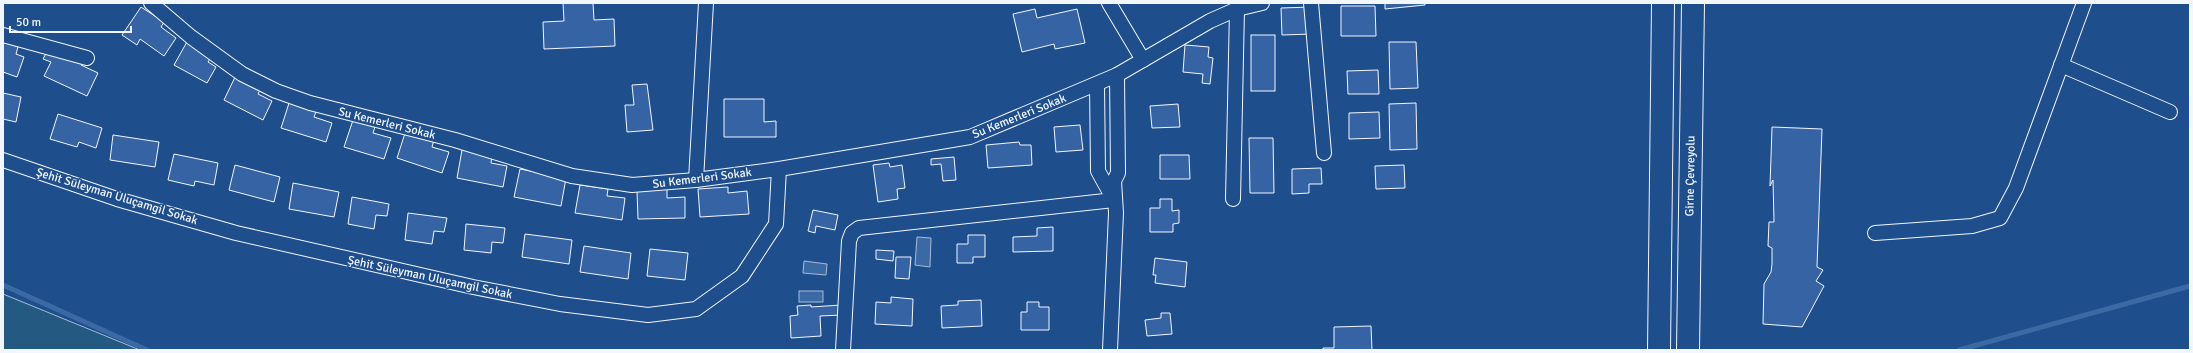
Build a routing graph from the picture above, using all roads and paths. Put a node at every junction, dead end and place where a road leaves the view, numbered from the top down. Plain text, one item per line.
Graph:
1 (151, 3) edge
2 (706, 3) edge
3 (1109, 3) edge
4 (1262, 3) edge
5 (1311, 3) edge
6 (1663, 3) edge
7 (1693, 3) edge
8 (2084, 3) edge
9 (1237, 9) junction
10 (3, 35) edge
11 (88, 58) dead end
12 (1144, 60) junction
13 (2061, 65) junction
14 (1117, 75) junction
15 (1097, 84) junction
16 (2170, 112) dead end
17 (1324, 153) dead end
18 (3, 160) edge
19 (779, 169) junction
20 (696, 180) junction
21 (1233, 199) dead end
22 (1114, 200) junction
23 (1875, 233) dead end
24 (843, 350) edge
25 (1110, 350) edge
26 (1659, 350) edge
27 (1688, 350) edge

1 - 20 street, Su Kemerleri Sokak
2 - 20 street
3 - 12 street
4 - 9 street, Su Kemerleri Sokak
5 - 17 street
6 - 26 highway
7 - 27 highway, Girne Çevreyolu
8 - 13 street
9 - 12 street, Su Kemerleri Sokak
9 - 21 street
10 - 11 street
12 - 14 street, Su Kemerleri Sokak
13 - 16 street
13 - 23 street
14 - 15 street, Su Kemerleri Sokak
14 - 22 street
15 - 19 street, Su Kemerleri Sokak
15 - 22 street
18 - 19 street, Şehit Süleyman Uluçamgil Sokak
19 - 20 street, Su Kemerleri Sokak
22 - 24 street
22 - 25 street

